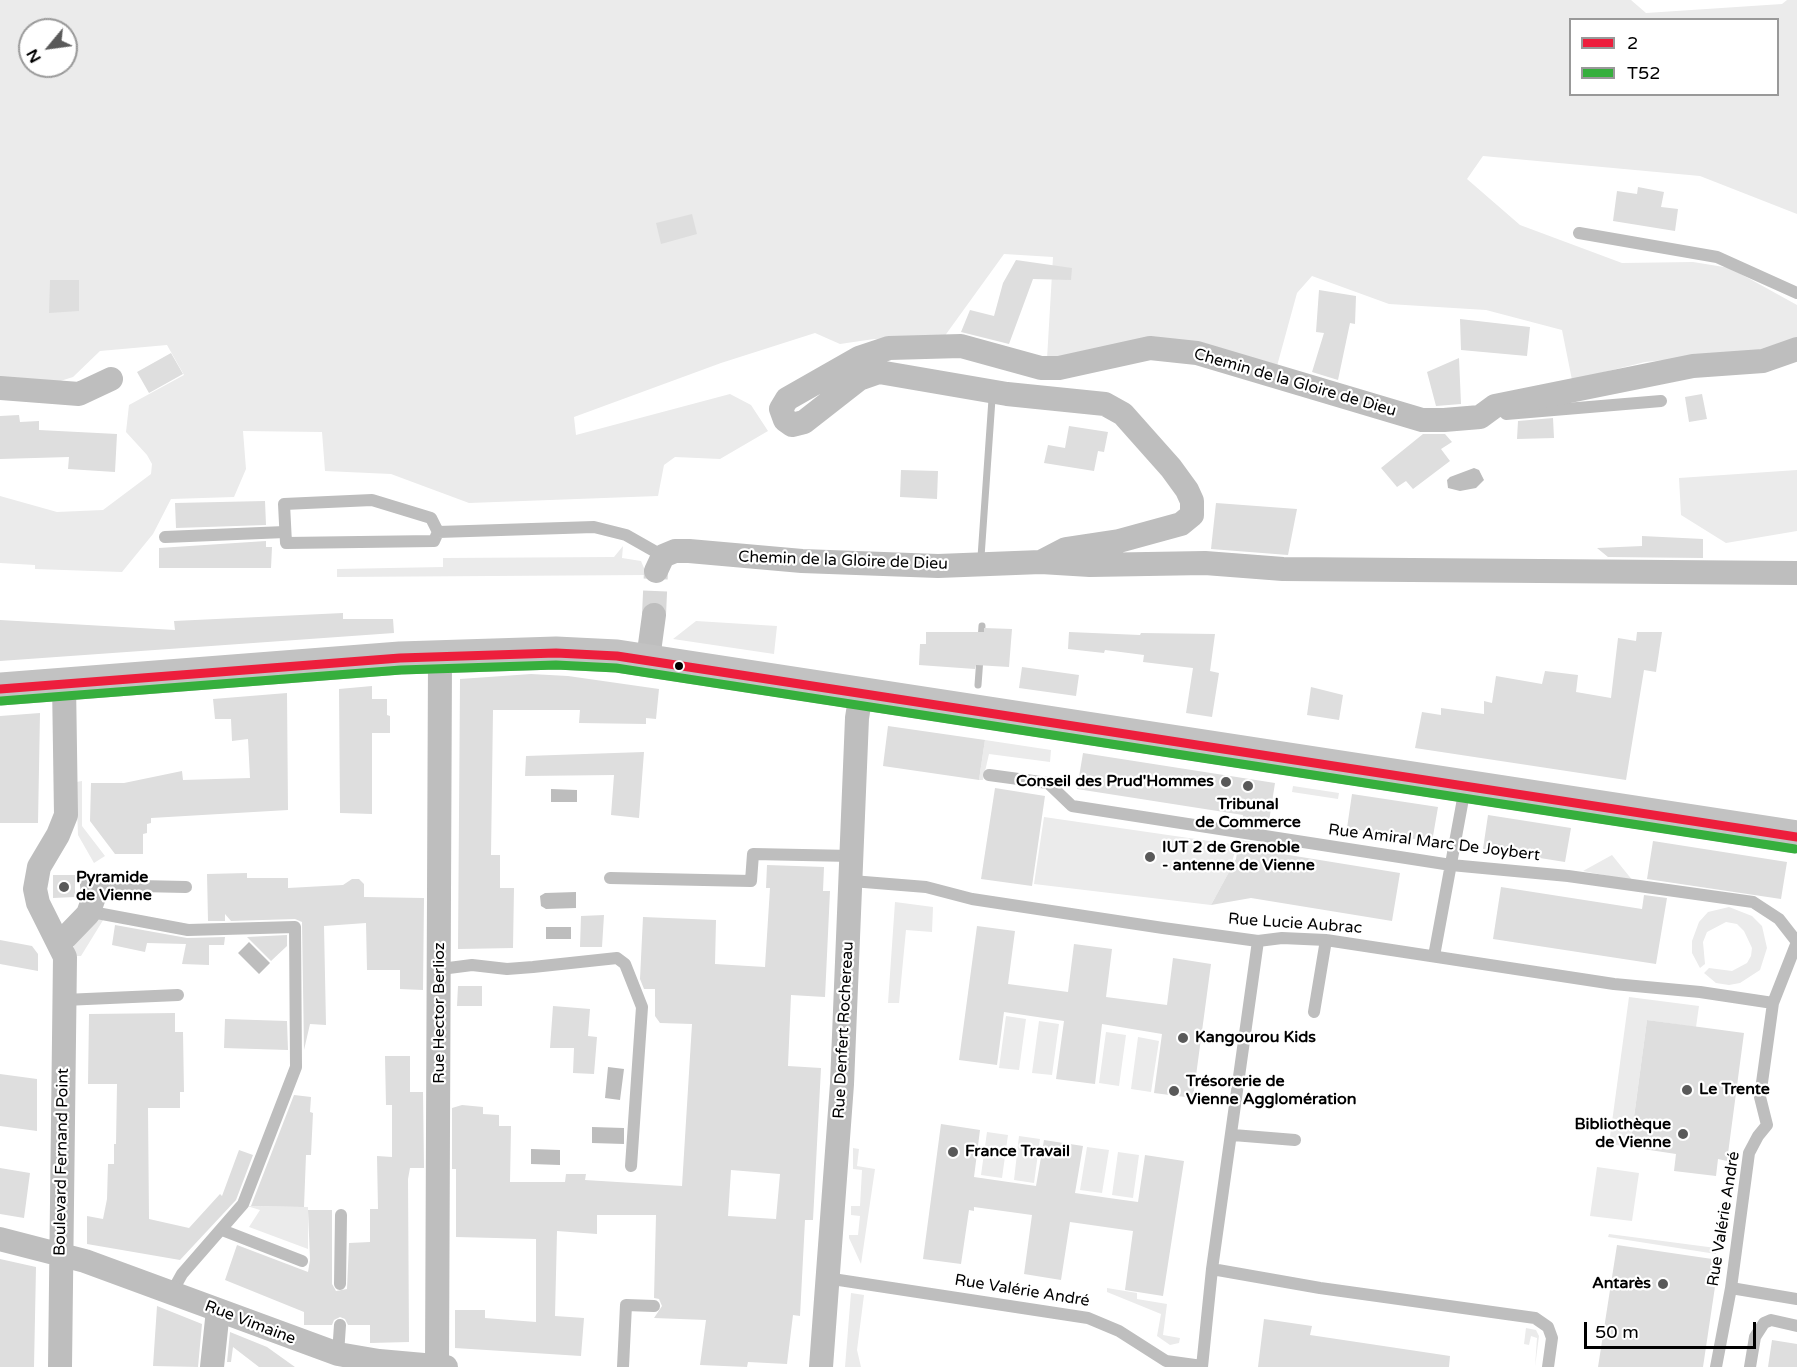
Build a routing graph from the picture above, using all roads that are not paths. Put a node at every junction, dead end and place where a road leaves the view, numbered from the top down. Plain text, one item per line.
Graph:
1 (1580, 233) dead end
2 (1797, 293) edge
3 (1797, 349) edge
4 (111, 379) dead end
5 (0, 388) edge
6 (1660, 401) dead end
7 (1479, 417) junction
8 (285, 532) junction
9 (438, 532) junction
10 (165, 537) dead end
11 (1041, 562) junction
12 (659, 564) joint
13 (1797, 573) edge
14 (654, 615) tunnel mouth
15 (440, 659) junction
16 (648, 659) junction
17 (64, 683) junction
18 (0, 689) edge
19 (861, 693) junction
20 (989, 776) dead end
21 (1466, 784) junction
22 (1797, 837) edge
23 (852, 856) junction
24 (1451, 865) junction
25 (610, 878) dead end
26 (852, 880) junction
27 (92, 885) joint
28 (186, 887) dead end
29 (97, 913) dead end
30 (1326, 939) junction
31 (1258, 941) junction
32 (1797, 942) edge
33 (62, 950) junction
34 (1434, 956) junction
35 (441, 969) junction
36 (178, 995) dead end
37 (64, 1000) junction
38 (1773, 1003) junction
39 (1314, 1012) dead end
40 (1233, 1135) junction
41 (1295, 1140) dead end
42 (631, 1166) dead end
43 (341, 1215) dead end
44 (222, 1230) junction
45 (0, 1239) edge
46 (60, 1254) junction
47 (302, 1262) dead end
48 (1212, 1269) junction
49 (826, 1278) junction
50 (340, 1284) dead end
51 (1731, 1288) junction
52 (172, 1292) junction
53 (1797, 1299) edge
54 (654, 1306) dead end
55 (218, 1310) junction
56 (340, 1325) dead end
57 (1797, 1326) edge
58 (338, 1354) junction
59 (437, 1366) edge
60 (1202, 1366) edge
61 (60, 1367) edge
62 (212, 1367) edge
63 (446, 1367) edge
64 (623, 1367) edge
65 (821, 1367) edge
66 (1548, 1367) edge
67 (1716, 1367) edge
68 (1750, 1367) edge

1 - 2 lane
3 - 7 street, Chemin de la Gloire de Dieu
4 - 5 street
6 - 7 lane
7 - 11 street, Chemin de la Gloire de Dieu
8 - 9 lane
8 - 9 lane
8 - 10 lane
9 - 12 lane
11 - 12 street, Chemin de la Gloire de Dieu
11 - 13 street, Chemin de la Gloire de Dieu
14 - 16 street
15 - 16 main road
15 - 17 main road
15 - 35 street, Rue Hector Berlioz
16 - 19 main road
17 - 18 main road
17 - 33 street
19 - 21 main road
19 - 23 street, Rue Denfert Rochereau
20 - 24 lane, Rue Amiral Marc De Joybert
21 - 22 main road
21 - 24 lane
23 - 25 lane
23 - 26 street, Rue Denfert Rochereau
24 - 32 lane, Rue Amiral Marc De Joybert
24 - 34 lane
26 - 31 lane, Rue Lucie Aubrac
26 - 49 street, Rue Denfert Rochereau
27 - 28 lane
27 - 33 street
29 - 44 lane
30 - 31 lane, Rue Lucie Aubrac
30 - 34 lane, Rue Lucie Aubrac
30 - 39 lane
31 - 40 lane
32 - 38 lane, Rue Valérie André
33 - 37 street, Boulevard Fernand Point
34 - 38 lane, Rue Lucie Aubrac
35 - 42 lane
35 - 59 street, Rue Hector Berlioz
36 - 37 lane
37 - 46 street, Boulevard Fernand Point
38 - 51 lane, Rue Valérie André
40 - 41 lane
40 - 48 lane
43 - 50 lane
44 - 47 lane
44 - 52 lane
45 - 46 street, Rue Vimaine
46 - 52 street, Rue Vimaine
46 - 61 street, Boulevard Fernand Point
48 - 60 lane
48 - 66 lane
49 - 60 lane, Rue Valérie André
49 - 65 street, Rue Denfert Rochereau
51 - 53 lane
51 - 67 lane, Rue Valérie André
52 - 55 street, Rue Vimaine
54 - 64 lane
55 - 58 street, Rue Vimaine
55 - 62 street
56 - 58 lane
57 - 68 lane
58 - 59 street, Rue Vimaine
59 - 63 street, Rue Vimaine

